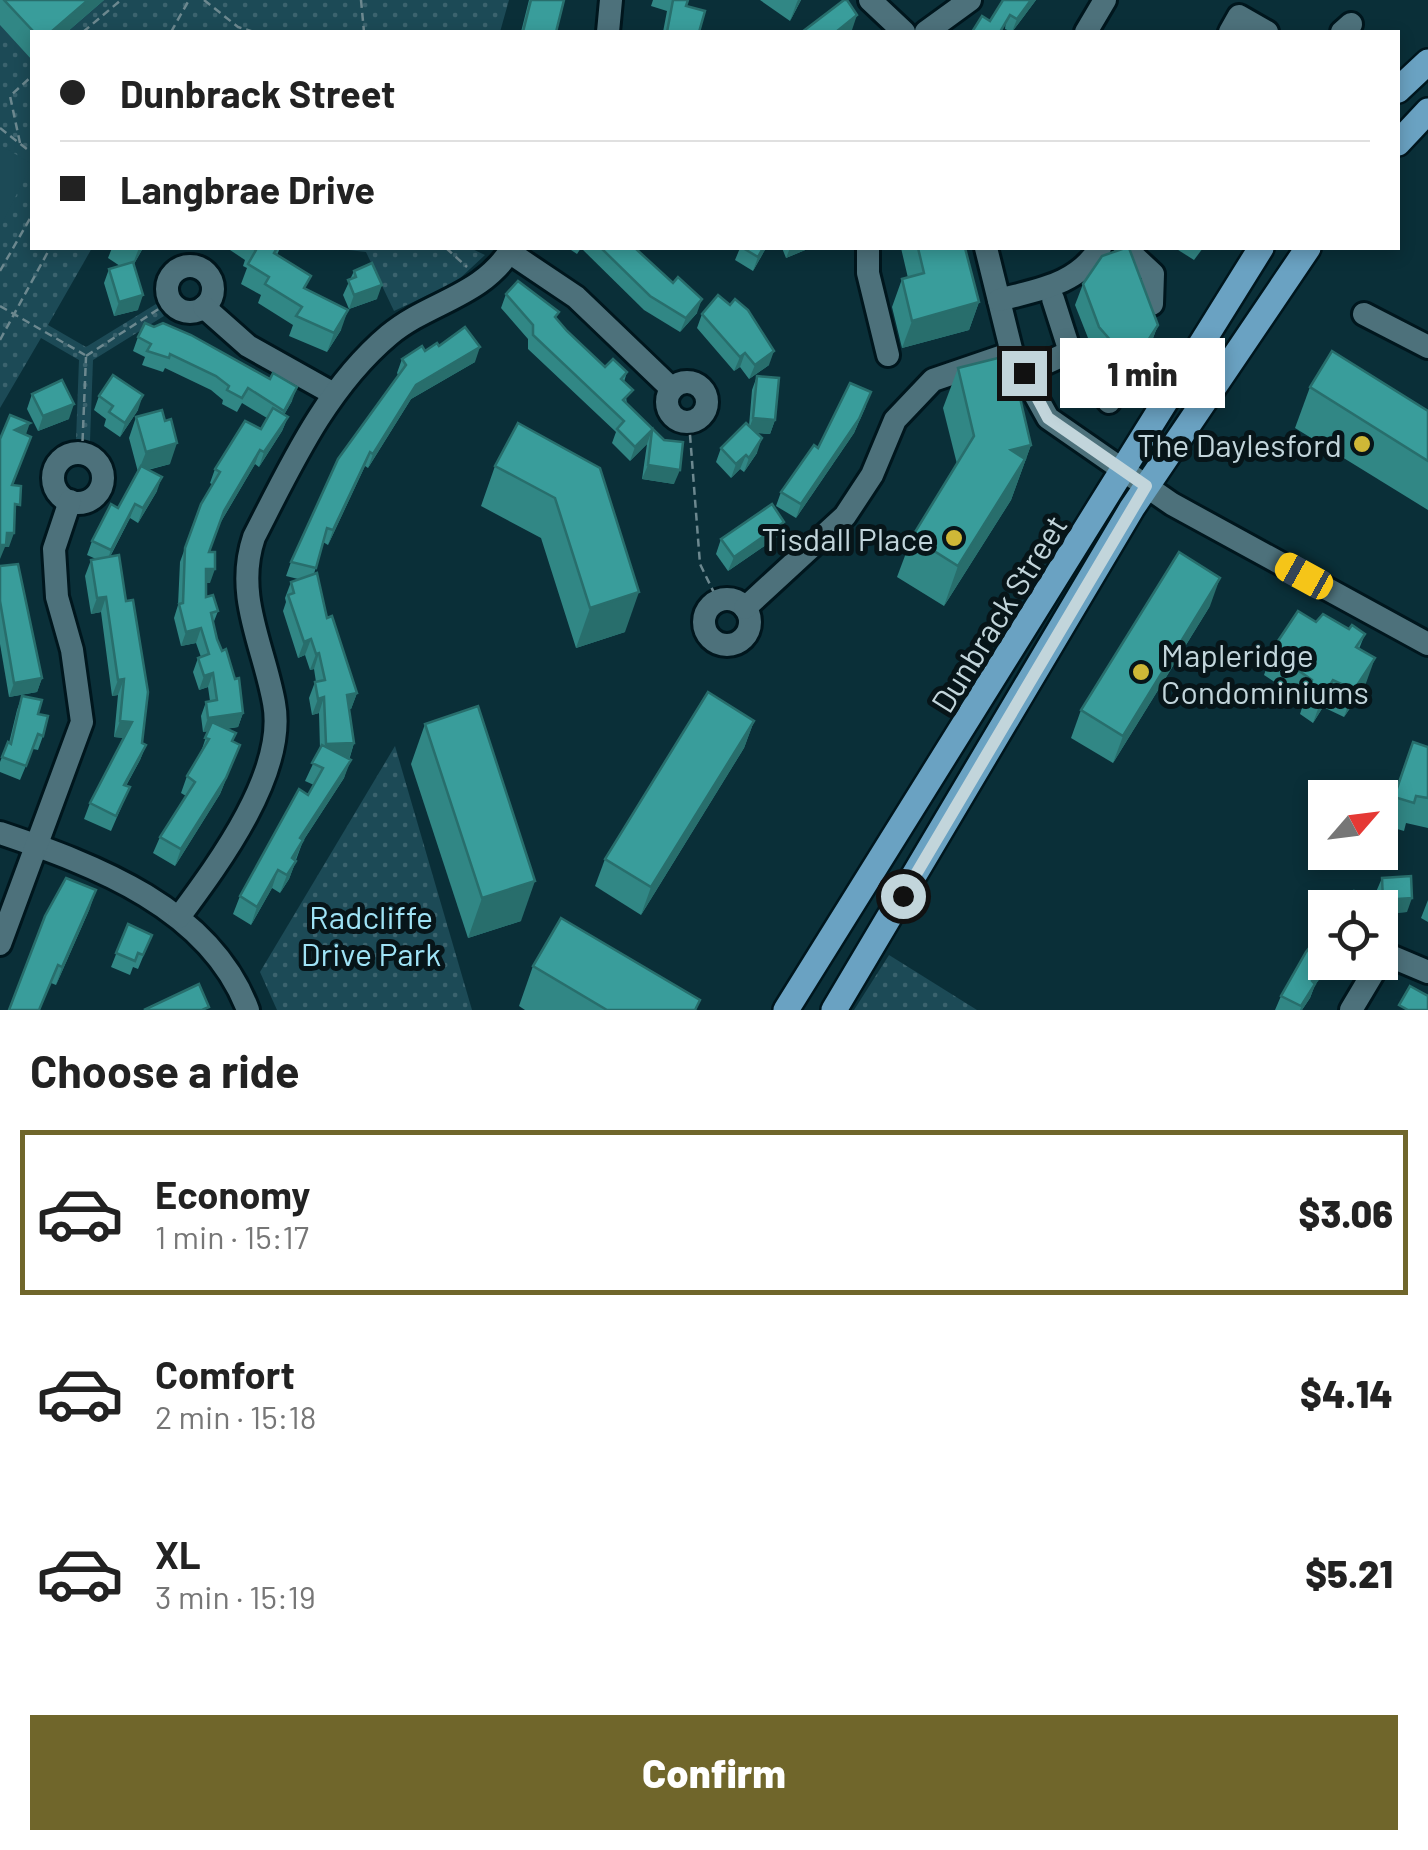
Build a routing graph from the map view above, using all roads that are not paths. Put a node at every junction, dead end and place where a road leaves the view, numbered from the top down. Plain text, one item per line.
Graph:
1 (611, 0) edge
2 (870, 0) edge
3 (970, 0) edge
4 (1106, 0) edge
5 (608, 30) edge
6 (902, 30) edge
7 (929, 30) edge
8 (1087, 30) edge
9 (1231, 30) edge
10 (1264, 30) edge
11 (1428, 62) edge
12 (1400, 88) edge
13 (1428, 111) edge
14 (1400, 141) edge
15 (511, 250) edge
16 (868, 250) edge
17 (986, 250) edge
18 (1099, 250) edge
19 (1128, 250) edge
20 (1260, 250) edge
21 (1307, 250) edge
22 (1053, 299) dead end
23 (999, 300) junction
24 (1152, 304) edge
25 (204, 308) junction
26 (1364, 314) dead end
27 (1428, 347) edge
28 (1070, 352) junction
29 (888, 355) dead end
30 (1018, 363) junction
31 (672, 390) junction
32 (332, 394) junction
33 (1110, 402) dead end
34 (1123, 472) junction
35 (1146, 486) junction
36 (70, 502) junction
37 (745, 608) junction
38 (1428, 644) edge
39 (0, 833) edge
40 (36, 845) junction
41 (179, 917) junction
42 (0, 944) edge
43 (1428, 972) edge
44 (248, 1010) edge
45 (786, 1010) edge
46 (834, 1010) edge
47 (1351, 1010) edge

1 - 5 street
2 - 6 street
3 - 7 street
4 - 8 street
9 - 10 street
11 - 12 main road
13 - 14 main road
15 - 31 street
15 - 32 street
16 - 29 street
17 - 23 street
18 - 23 street
19 - 24 street
20 - 34 main road, Dunbrack Street
21 - 35 main road, Dunbrack Street
22 - 28 street
23 - 30 street
25 - 25 street
25 - 32 street
26 - 27 street
28 - 30 street
28 - 33 street
30 - 34 street
30 - 37 street
31 - 31 street
32 - 41 street
34 - 35 street
34 - 45 main road, Dunbrack Street
35 - 38 street
35 - 46 main road, Dunbrack Street
36 - 36 street
36 - 40 street
37 - 37 street
39 - 40 street
40 - 41 street
40 - 42 street
41 - 44 street
43 - 47 street

